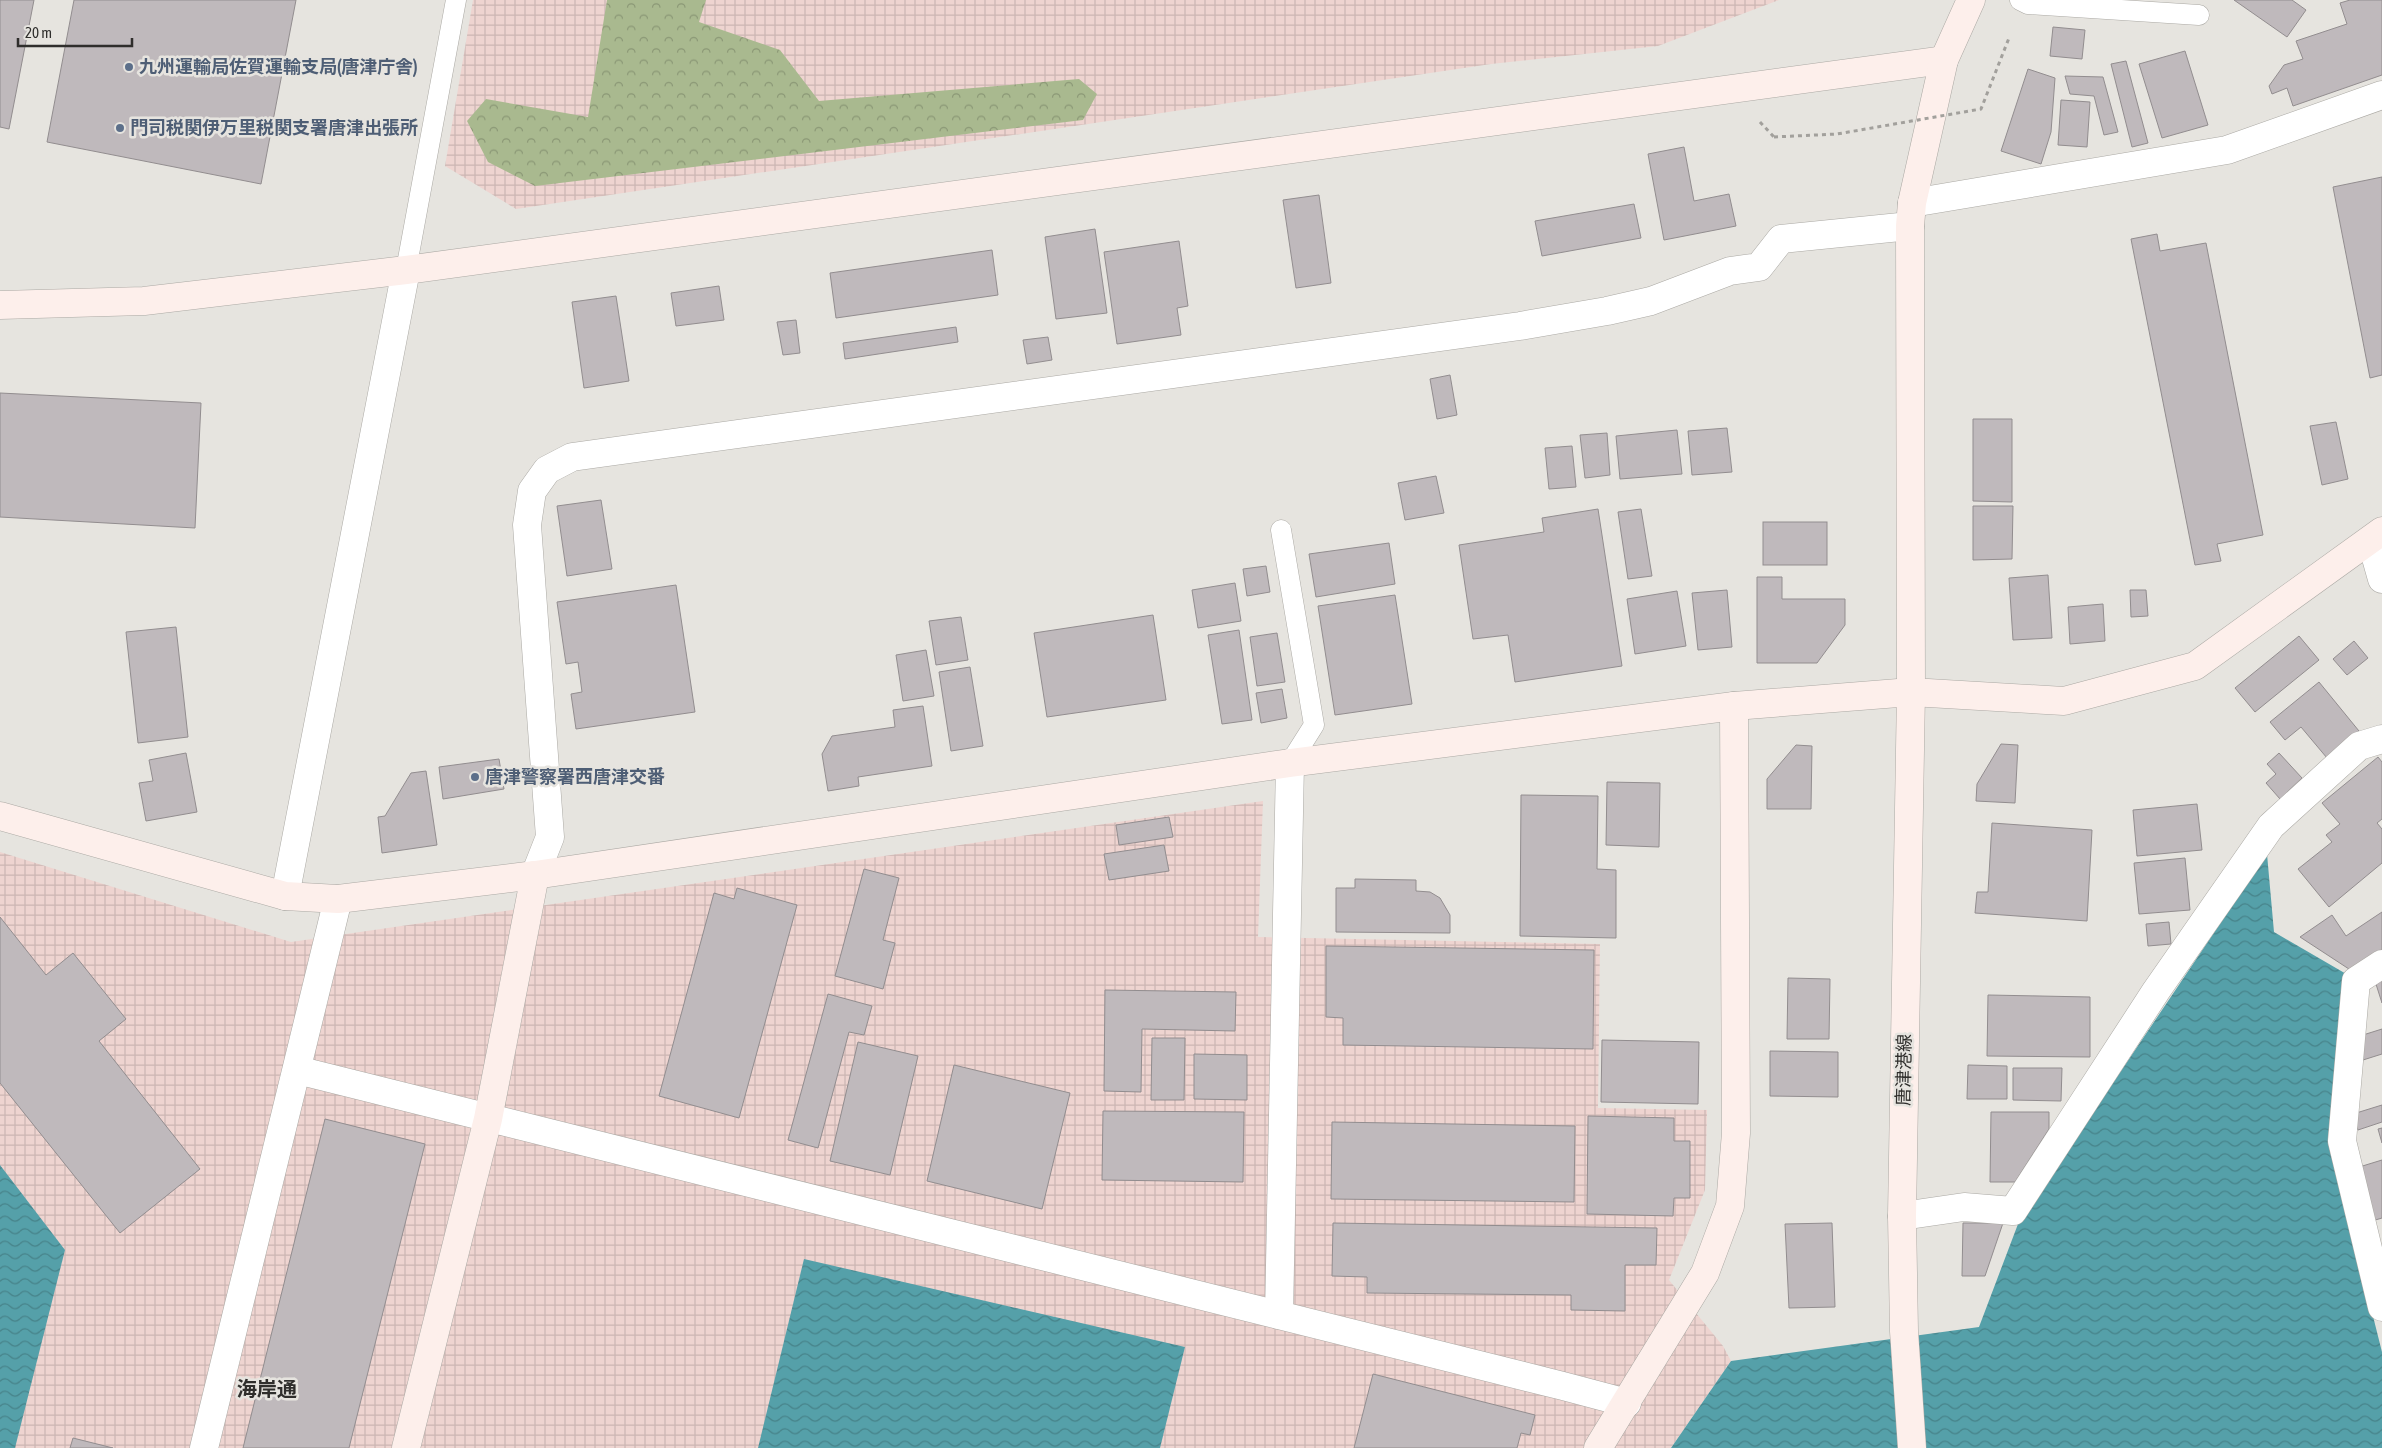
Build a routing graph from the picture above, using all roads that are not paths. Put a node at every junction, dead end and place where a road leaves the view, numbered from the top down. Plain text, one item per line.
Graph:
1 (456, 0) edge
2 (1971, 0) edge
3 (2020, 0) edge
4 (2199, 15) dead end
5 (1944, 60) junction
6 (2382, 95) edge
7 (1911, 215) junction
8 (406, 270) junction
9 (0, 305) edge
10 (1281, 530) dead end
11 (2377, 535) edge
12 (2382, 579) edge
13 (1911, 692) junction
14 (1734, 706) junction
15 (2382, 739) edge
16 (1290, 763) junction
17 (0, 816) edge
18 (535, 876) junction
19 (285, 896) junction
20 (338, 899) junction
21 (2382, 964) edge
22 (297, 1070) junction
23 (488, 1119) junction
24 (1902, 1216) junction
25 (2382, 1307) edge
26 (1279, 1315) junction
27 (1627, 1404) junction
28 (204, 1448) edge
29 (406, 1448) edge
30 (1598, 1448) edge
31 (1912, 1448) edge

1 - 8 lane
2 - 5 street, 唐津港線
3 - 4 lane
5 - 7 street, 唐津港線
5 - 8 street
6 - 7 street
7 - 13 street, 唐津港線
7 - 18 street
8 - 9 street
8 - 19 street
10 - 16 lane
11 - 12 street
11 - 13 street
13 - 14 street
13 - 24 street, 唐津港線
14 - 16 street
14 - 27 street
15 - 24 street
16 - 18 street
16 - 26 street
17 - 19 street
18 - 20 street
18 - 23 street
19 - 20 street
20 - 22 street
21 - 25 street
22 - 23 street
22 - 28 street
23 - 26 street
23 - 29 street
24 - 31 street, 唐津港線
26 - 27 street
27 - 30 street

